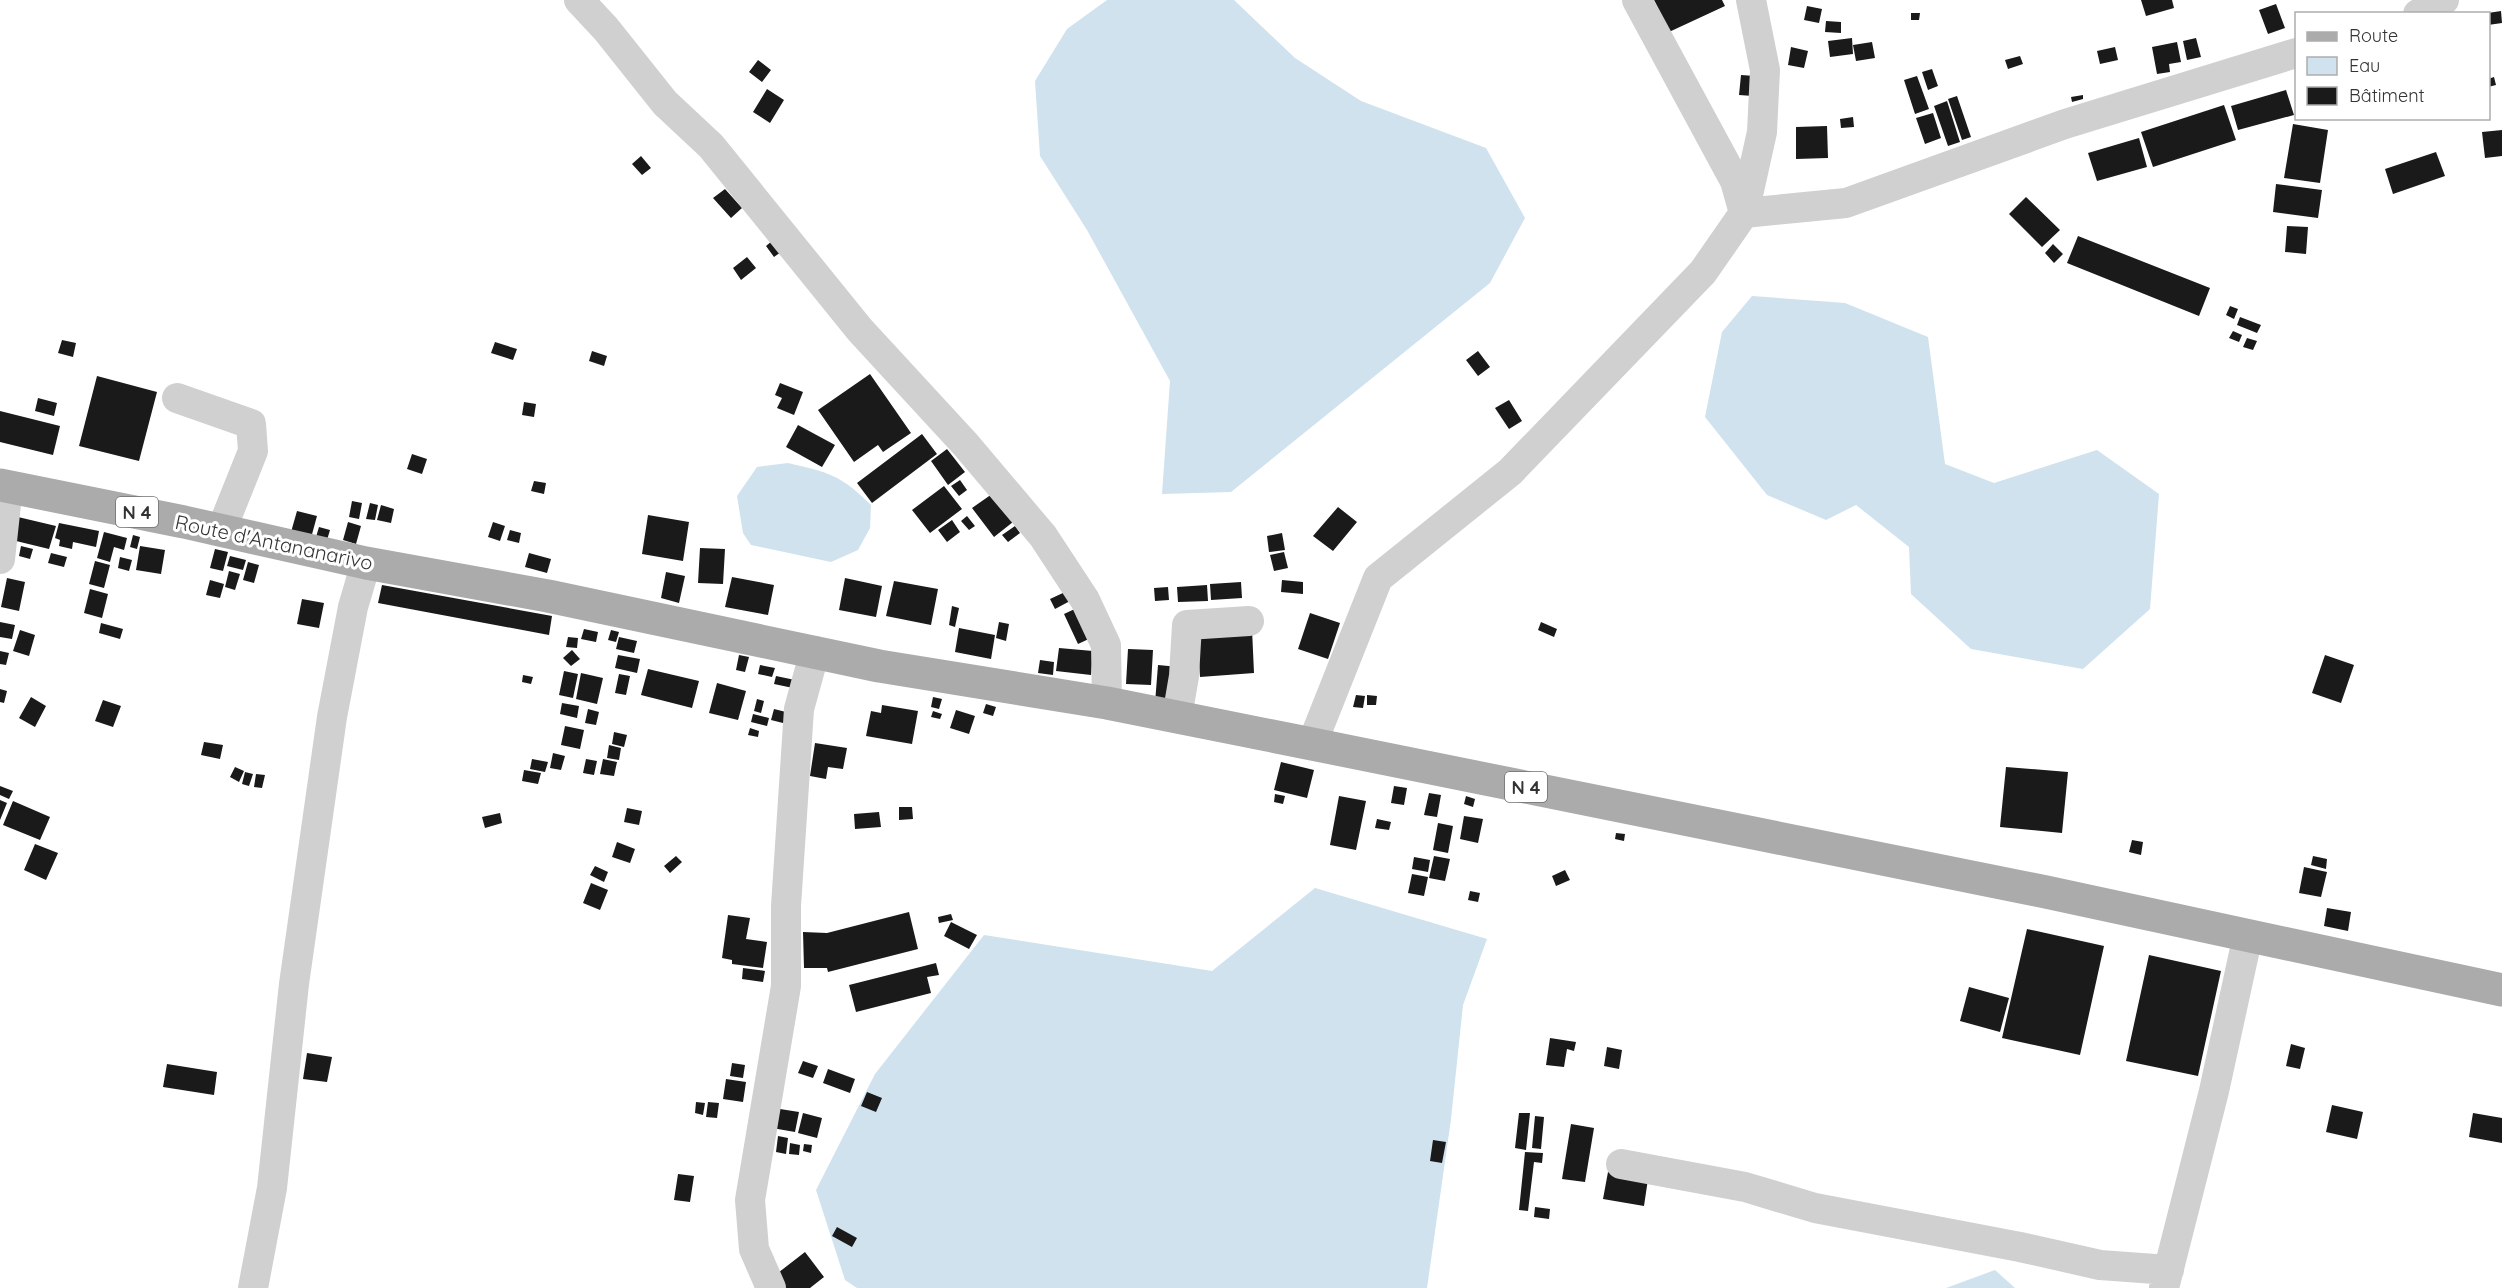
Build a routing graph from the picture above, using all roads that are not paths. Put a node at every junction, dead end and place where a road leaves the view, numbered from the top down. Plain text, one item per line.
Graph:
1 (579, 0) edge
2 (1637, 0) edge
3 (1751, 0) edge
4 (2295, 53) edge
5 (1743, 213) junction
6 (177, 398) dead end
7 (4, 486) edge
8 (221, 531) junction
9 (0, 559) edge
10 (366, 563) junction
11 (1249, 621) dead end
12 (815, 651) junction
13 (1107, 703) junction
14 (1177, 717) junction
15 (1312, 744) junction
16 (2248, 935) junction
17 (2502, 990) edge
18 (1621, 1164) dead end
19 (2167, 1279) edge
20 (253, 1288) edge
21 (771, 1288) edge

1 - 13 street
2 - 5 street
3 - 5 street
4 - 5 street
5 - 15 street
6 - 8 street
7 - 8 main road, Route d'Antananarivo / N 4
7 - 9 street
8 - 10 main road, Route d'Antananarivo / N 4
10 - 12 main road, Route d'Antananarivo / N 4
10 - 20 street
11 - 14 street
12 - 13 main road, N 4
12 - 21 street
13 - 14 main road, N 4
14 - 15 main road, N 4
15 - 16 main road, N 4
16 - 17 main road, N 4
16 - 19 street
18 - 19 street

